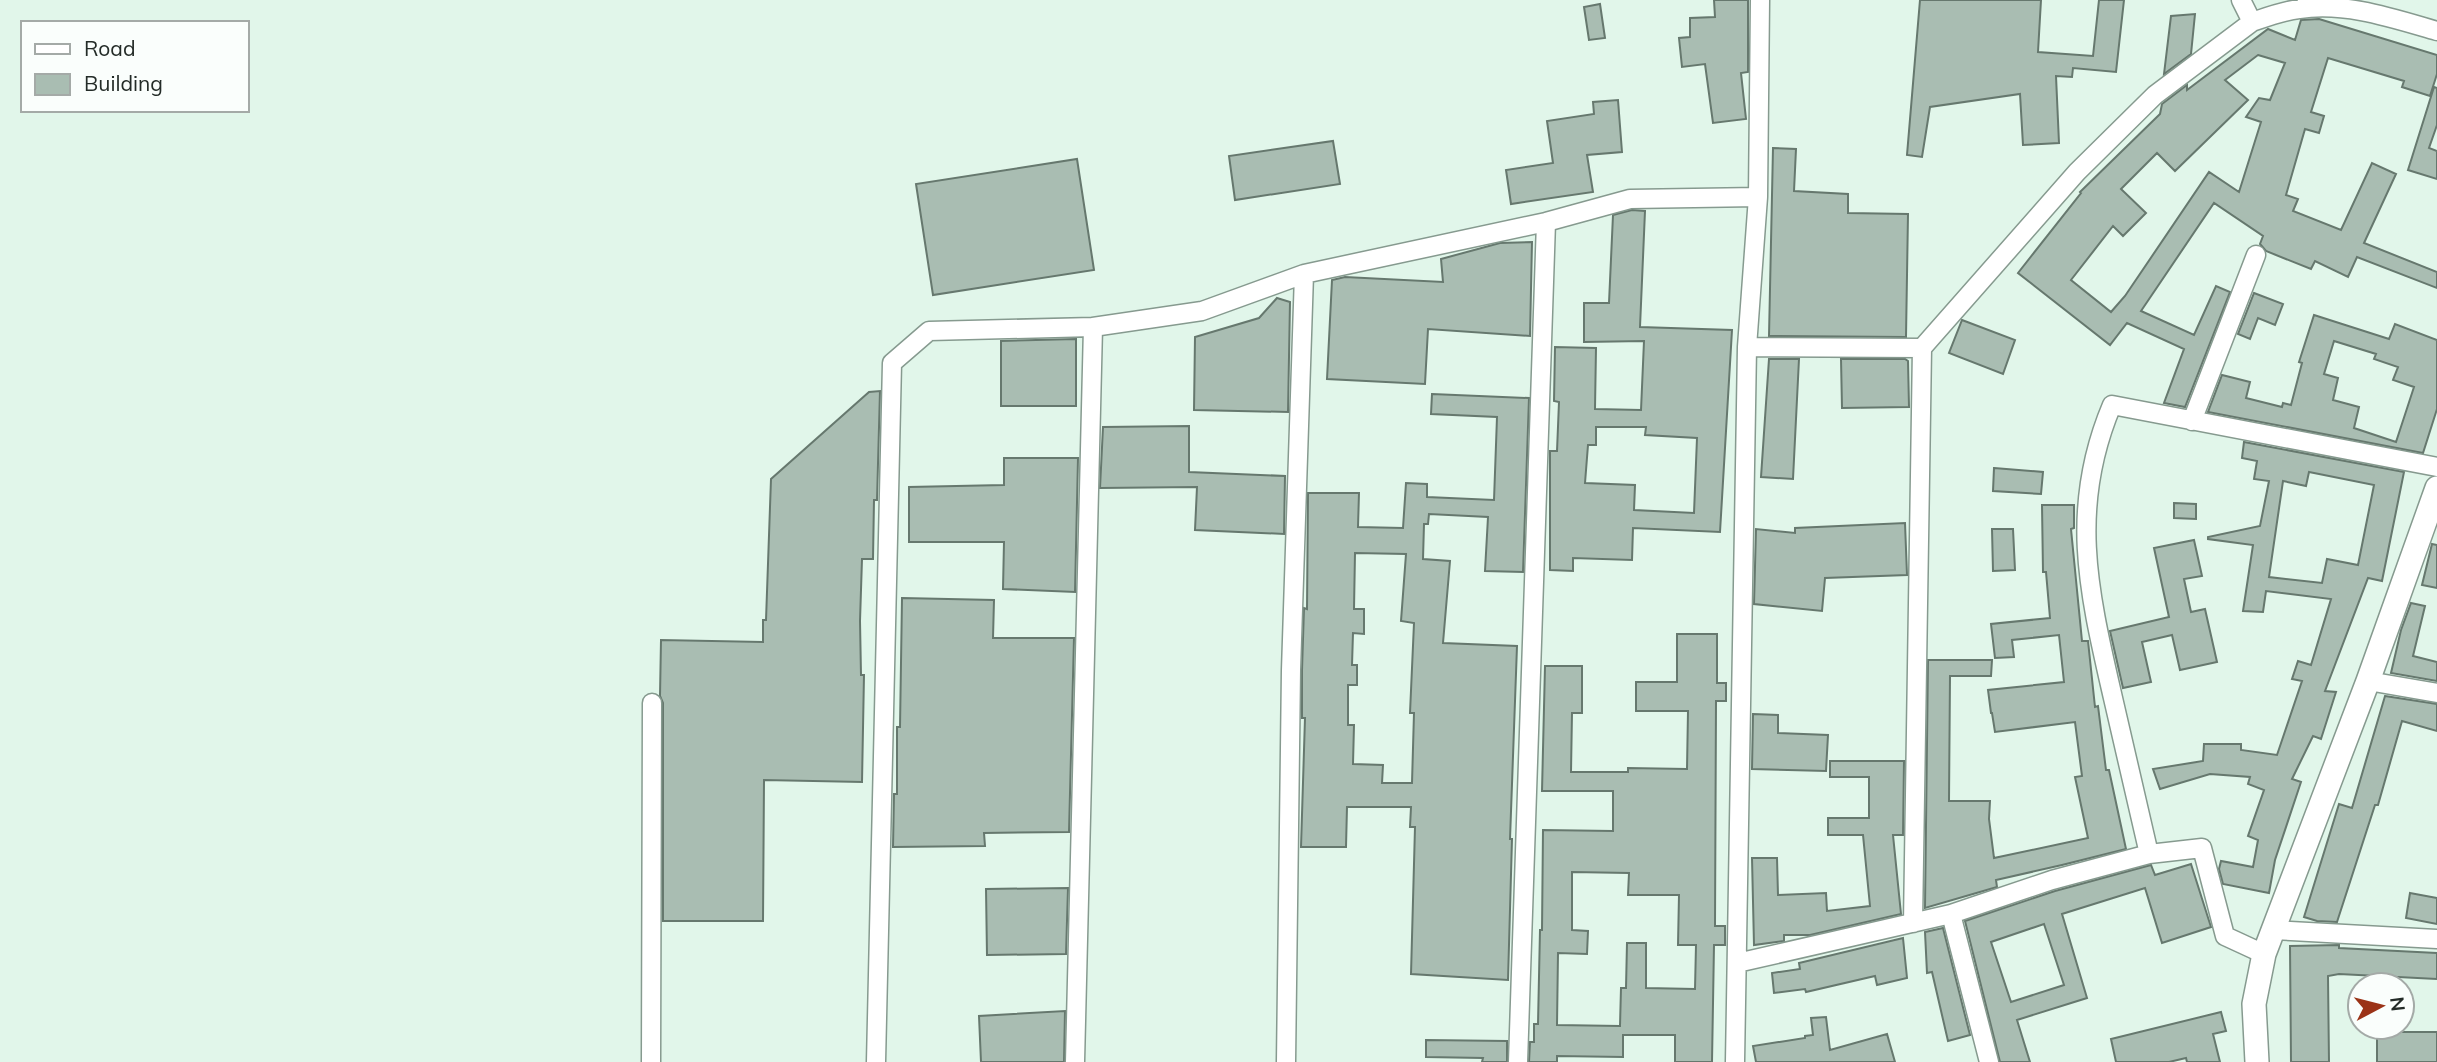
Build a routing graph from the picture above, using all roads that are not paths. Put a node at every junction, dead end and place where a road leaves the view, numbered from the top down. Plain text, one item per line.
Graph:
1 (1760, 0) edge
2 (2241, 0) edge
3 (2252, 22) junction
4 (2437, 31) edge
5 (1758, 197) junction
6 (1546, 222) junction
7 (2256, 255) dead end
8 (1304, 274) junction
9 (1093, 327) junction
10 (1747, 347) junction
11 (1922, 348) junction
12 (2192, 421) junction
13 (2437, 467) edge
14 (2437, 488) edge
15 (2368, 681) junction
16 (2437, 693) edge
17 (652, 703) dead end
18 (2149, 854) junction
19 (1951, 914) junction
20 (1913, 923) junction
21 (2273, 930) junction
22 (2437, 939) edge
23 (2264, 954) junction
24 (1737, 963) junction
25 (651, 1062) edge
26 (876, 1062) edge
27 (1075, 1062) edge
28 (1286, 1062) edge
29 (1518, 1062) edge
30 (1735, 1062) edge
31 (1989, 1062) edge
32 (2257, 1062) edge

1 - 5 street
2 - 3 street
3 - 4 street
3 - 11 street
5 - 6 street
5 - 10 street
6 - 8 street
6 - 29 street
7 - 12 street
8 - 9 street
8 - 28 street
9 - 26 street
9 - 27 street
10 - 11 street
10 - 24 street
11 - 20 street
12 - 13 street
12 - 18 street
14 - 15 street
15 - 16 street
15 - 21 street
17 - 25 street
18 - 19 street
18 - 23 street
19 - 20 street
19 - 31 street
20 - 24 street
21 - 22 street
21 - 23 street
23 - 32 street
24 - 30 street

